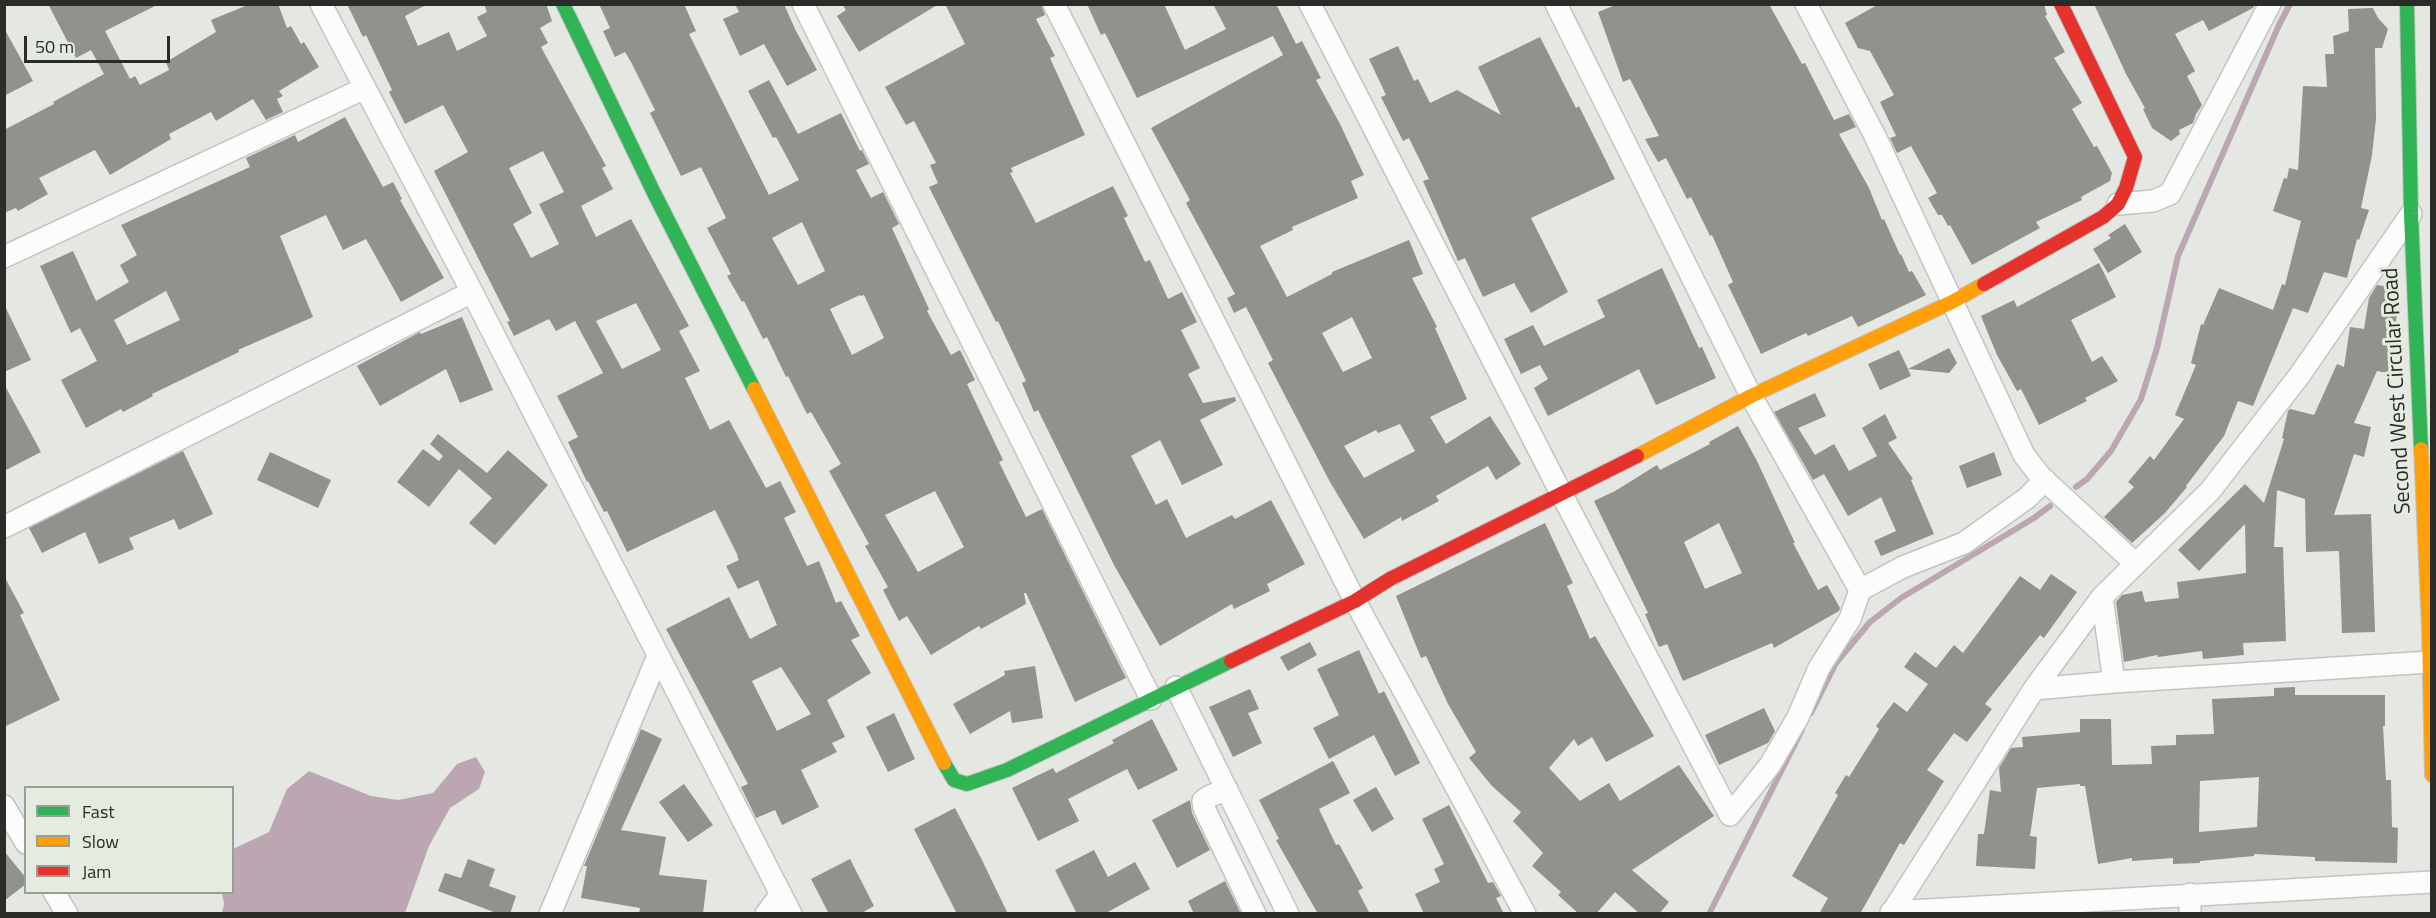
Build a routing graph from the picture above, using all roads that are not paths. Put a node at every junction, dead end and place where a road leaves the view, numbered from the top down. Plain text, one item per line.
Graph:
1 (321, 4) edge
2 (563, 4) edge
3 (803, 4) edge
4 (1054, 4) edge
5 (1310, 4) edge
6 (1556, 4) edge
7 (1806, 4) edge
8 (2061, 4) edge
9 (2270, 4) edge
10 (2407, 4) edge
11 (365, 88) junction
12 (2118, 204) junction
13 (2411, 214) junction
14 (4, 256) edge
15 (472, 292) junction
16 (1952, 302) junction
17 (2425, 365) edge
18 (1751, 396) junction
19 (2045, 480) junction
20 (1563, 495) junction
21 (4, 527) edge
22 (2136, 564) junction
23 (1860, 590) junction
24 (2102, 597) junction
25 (1355, 601) junction
26 (2430, 630) edge
27 (658, 656) junction
28 (2430, 662) edge
29 (2114, 682) junction
30 (1176, 687) junction
31 (2034, 689) junction
32 (1151, 699) junction
33 (2432, 775) edge
34 (1227, 789) junction
35 (4, 806) edge
36 (24, 840) edge
37 (2432, 882) edge
38 (55, 894) edge
39 (781, 894) junction
40 (2190, 904) edge
41 (1891, 913) edge
42 (67, 914) edge
43 (550, 914) edge
44 (765, 914) edge
45 (791, 914) edge
46 (1255, 914) edge
47 (1288, 914) edge
48 (1525, 914) edge

1 - 11 street
2 - 32 street
3 - 32 street
4 - 25 street
5 - 20 street
6 - 18 street
7 - 16 street
8 - 12 street
9 - 12 street
10 - 13 street, Second West Circular Road
11 - 14 street
11 - 15 street
12 - 16 street
13 - 17 street, Second West Circular Road
13 - 22 street
15 - 21 street
15 - 27 street
16 - 18 street
16 - 19 street
17 - 26 street, Second West Circular Road
18 - 20 street
18 - 23 street
19 - 22 street
19 - 23 street
20 - 23 street
20 - 25 street
22 - 24 street
24 - 29 street
24 - 31 street
25 - 30 street
25 - 48 street
26 - 28 street, Second West Circular Road
27 - 39 street
27 - 43 street
28 - 29 street
28 - 33 street, Second West Circular Road
29 - 31 street
30 - 32 street
30 - 34 street
31 - 41 street
34 - 46 street
34 - 47 street
35 - 36 street
37 - 40 street
38 - 42 street
39 - 44 street
39 - 45 street
40 - 41 street

